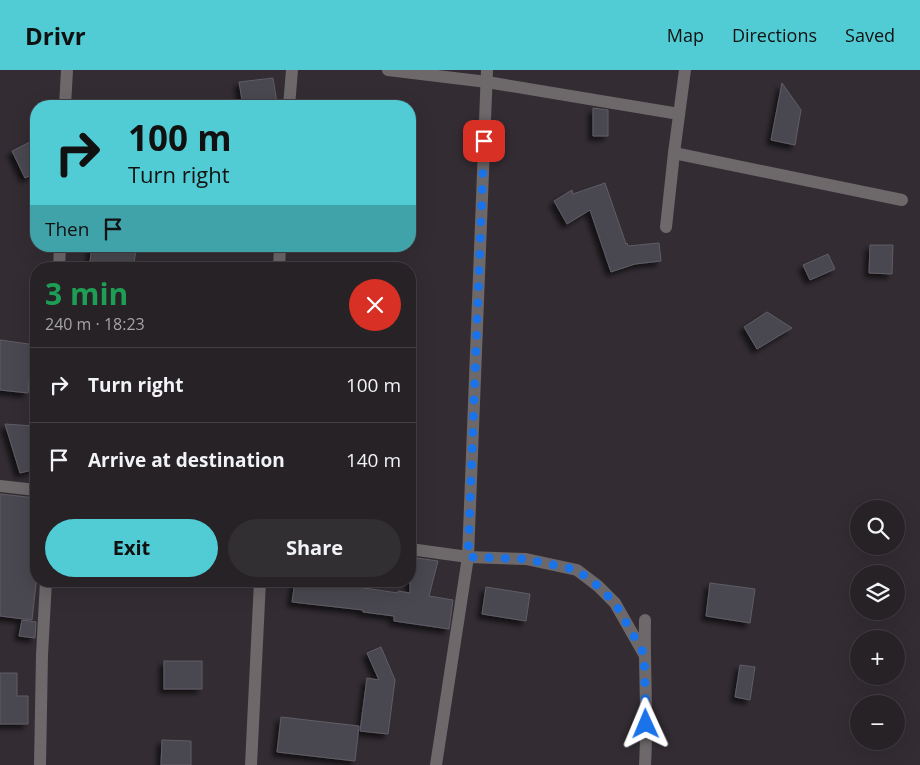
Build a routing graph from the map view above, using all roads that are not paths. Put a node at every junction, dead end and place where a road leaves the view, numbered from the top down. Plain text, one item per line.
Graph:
1 (66, 70) edge
2 (292, 70) edge
3 (388, 70) edge
4 (685, 70) edge
5 (487, 76) edge
6 (65, 100) edge
7 (290, 100) edge
8 (679, 114) junction
9 (674, 153) junction
10 (902, 200) dead end
11 (666, 227) dead end
12 (0, 486) edge
13 (30, 489) edge
14 (416, 549) edge
15 (468, 557) junction
16 (46, 587) edge
17 (260, 587) edge
18 (645, 620) dead end
19 (644, 654) junction
20 (40, 765) edge
21 (252, 765) edge
22 (436, 765) edge
23 (645, 765) edge

1 - 6 street
2 - 7 street
3 - 5 street
4 - 8 street
5 - 8 street
5 - 15 street
8 - 9 street
9 - 10 street
9 - 11 street
12 - 13 street
14 - 15 street
15 - 19 street
15 - 22 street
16 - 20 street
17 - 21 street
18 - 19 street
19 - 23 street

